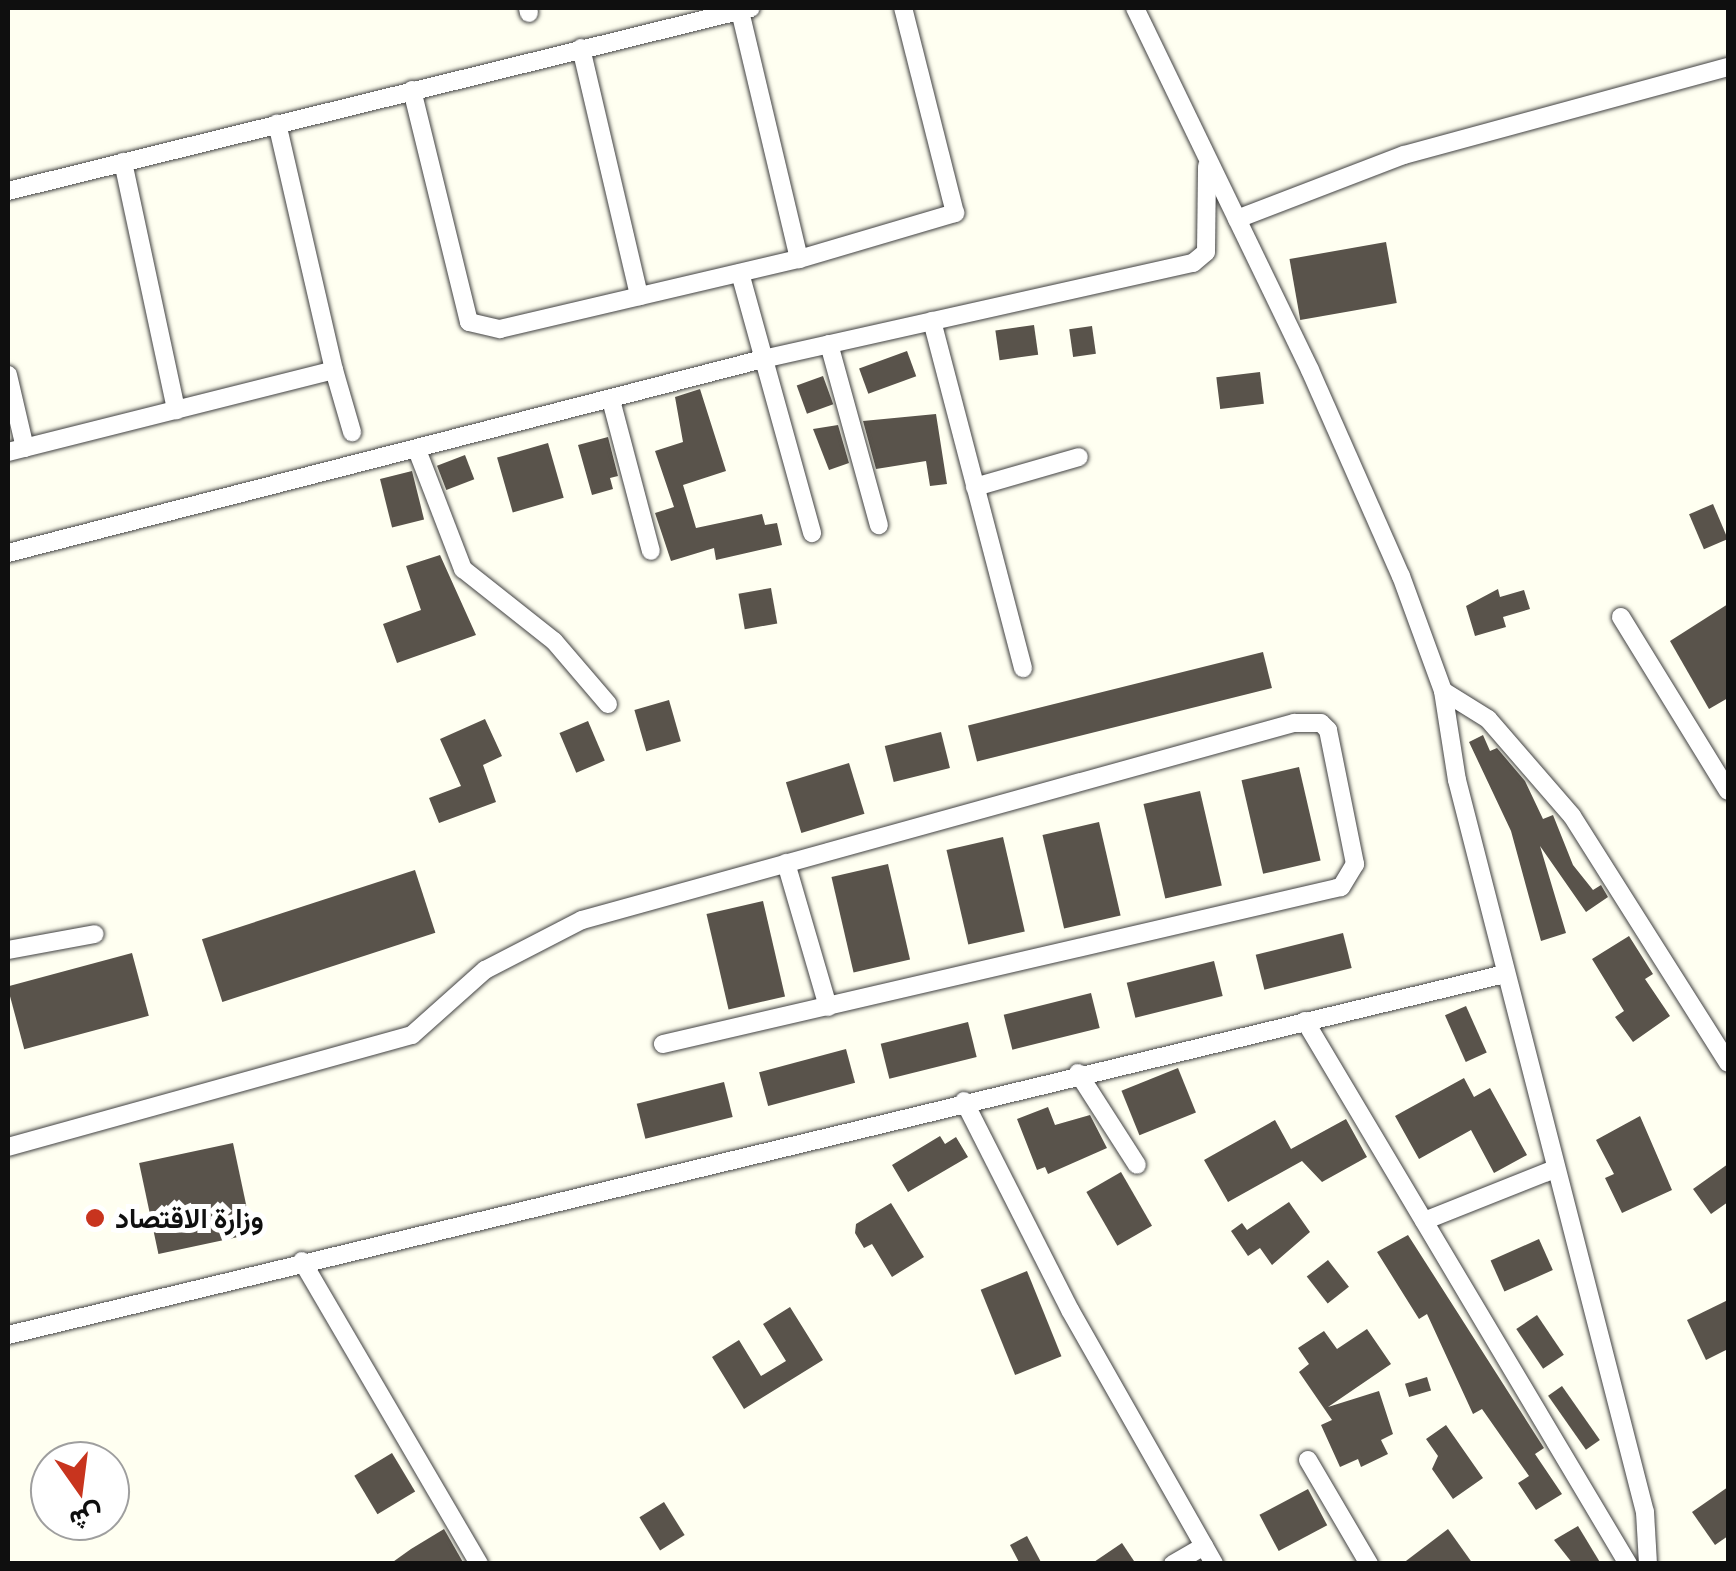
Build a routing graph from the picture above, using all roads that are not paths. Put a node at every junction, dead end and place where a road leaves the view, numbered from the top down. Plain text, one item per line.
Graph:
1 (903, 8) edge
2 (1135, 8) edge
3 (746, 9) edge
4 (581, 48) junction
5 (1728, 67) edge
6 (412, 90) junction
7 (277, 123) junction
8 (1207, 161) junction
9 (123, 162) junction
10 (8, 191) edge
11 (1237, 219) junction
12 (799, 259) junction
13 (740, 273) junction
14 (639, 296) junction
15 (932, 321) junction
16 (829, 344) junction
17 (763, 360) junction
18 (334, 370) junction
19 (8, 375) edge
20 (610, 400) junction
21 (176, 410) junction
22 (352, 432) dead end
23 (16, 450) edge
24 (417, 450) junction
25 (1079, 457) dead end
26 (975, 487) junction
27 (879, 525) dead end
28 (812, 533) dead end
29 (652, 552) dead end
30 (8, 553) edge
31 (1622, 617) dead end
32 (1022, 668) dead end
33 (1443, 691) junction
34 (608, 704) dead end
35 (1728, 790) edge
36 (786, 862) junction
37 (95, 934) dead end
38 (8, 950) edge
39 (1505, 974) junction
40 (828, 1006) junction
41 (1305, 1021) junction
42 (663, 1044) dead end
43 (1728, 1063) edge
44 (1078, 1072) junction
45 (964, 1101) junction
46 (8, 1147) edge
47 (1136, 1165) dead end
48 (1556, 1169) junction
49 (1424, 1220) junction
50 (302, 1261) junction
51 (8, 1335) edge
52 (1308, 1460) dead end
53 (1204, 1546) junction
54 (480, 1564) edge
55 (1173, 1564) edge
56 (1214, 1564) edge
57 (1369, 1564) edge
58 (1628, 1564) edge
59 (1648, 1564) edge

1 - 12 street
2 - 8 street
3 - 4 street
3 - 12 street
4 - 6 street
4 - 14 street
5 - 11 street
6 - 7 street
6 - 14 street
7 - 9 street
7 - 18 street
8 - 11 street
8 - 15 street
9 - 10 street
9 - 21 street
11 - 33 street
12 - 13 street
13 - 14 street
13 - 17 street
15 - 16 street
15 - 26 street
16 - 17 street
16 - 27 street
17 - 20 street
17 - 28 street
18 - 21 street
18 - 22 street
19 - 23 street
20 - 24 street
20 - 29 street
21 - 23 street
24 - 30 street
24 - 34 street
25 - 26 street
26 - 32 street
31 - 35 street
33 - 39 street
33 - 43 street
36 - 40 street
36 - 40 street
36 - 46 street
37 - 38 street
39 - 41 street
39 - 48 street
40 - 42 street
41 - 44 street
41 - 49 street
44 - 45 street
44 - 47 street
45 - 50 street
45 - 53 street
48 - 49 street
48 - 59 street
49 - 58 street
50 - 51 street
50 - 54 street
52 - 57 street
53 - 55 street
53 - 56 street

